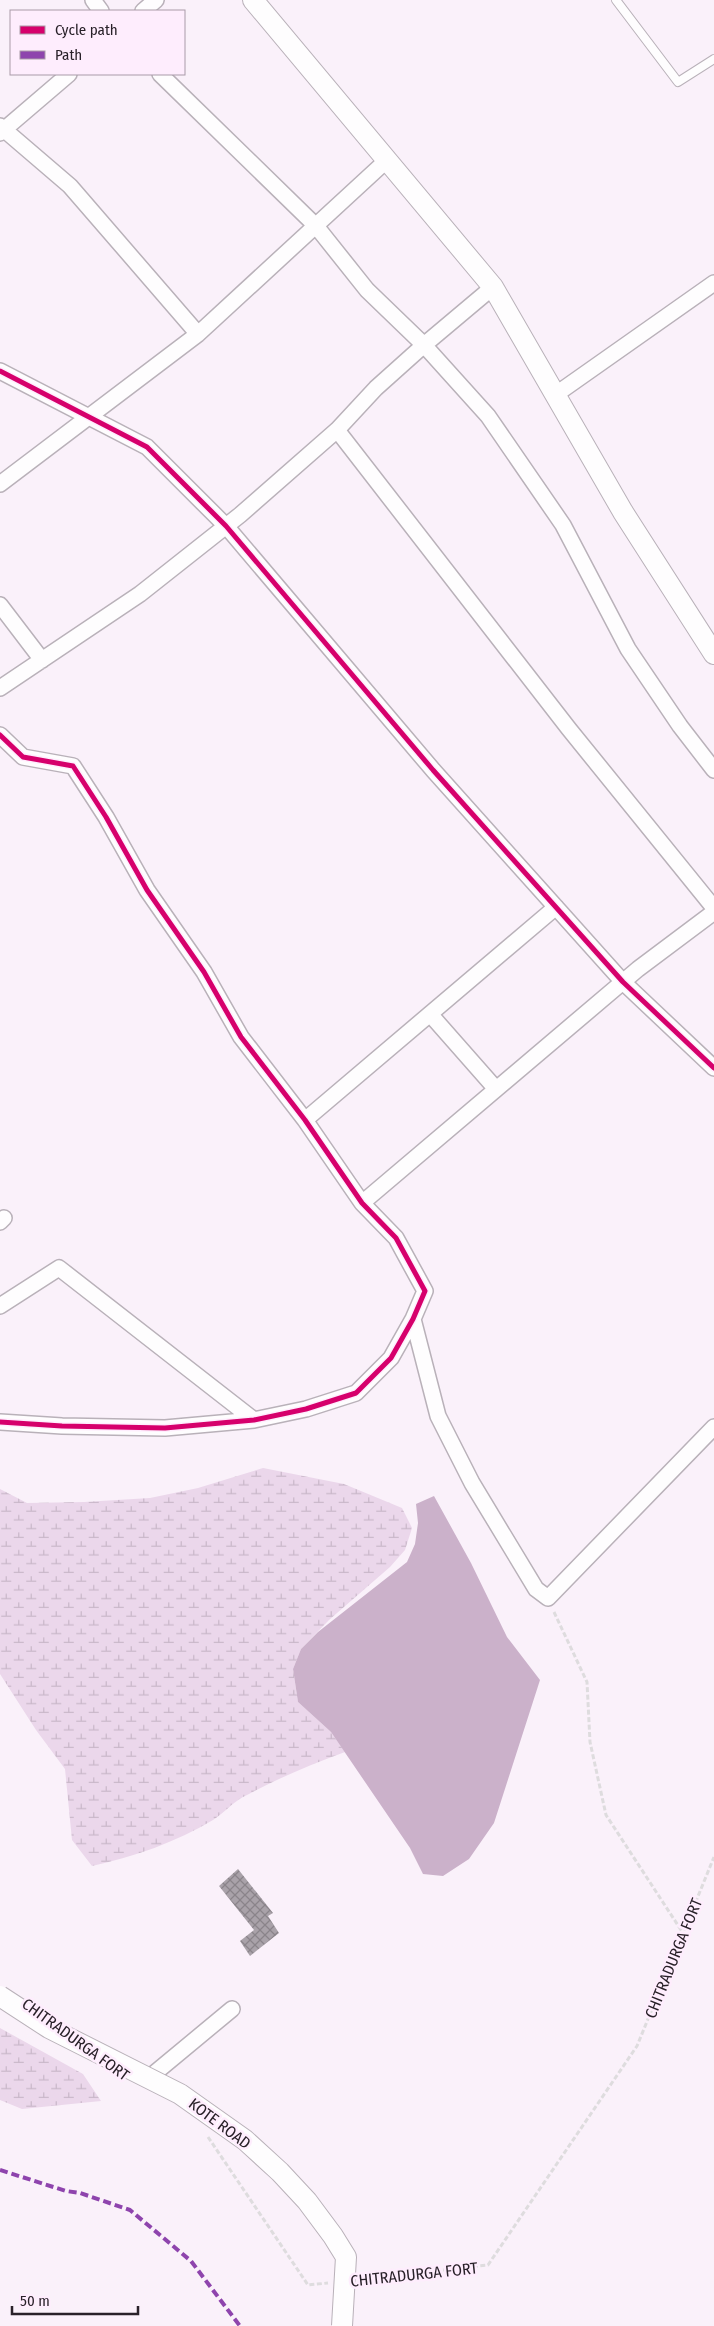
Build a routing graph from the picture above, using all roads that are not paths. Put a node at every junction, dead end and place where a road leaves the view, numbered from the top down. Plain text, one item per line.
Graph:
1 (156, 0) edge
2 (253, 0) edge
3 (616, 0) edge
4 (143, 10) edge
5 (714, 59) edge
6 (68, 75) edge
7 (161, 75) edge
8 (1, 129) edge
9 (387, 160) junction
10 (314, 227) junction
11 (714, 283) edge
12 (493, 286) junction
13 (198, 334) junction
14 (424, 345) junction
15 (0, 371) edge
16 (555, 395) junction
17 (90, 417) junction
18 (337, 430) junction
19 (0, 484) edge
20 (226, 526) junction
21 (0, 605) edge
22 (714, 654) edge
23 (42, 660) junction
24 (0, 688) edge
25 (0, 735) edge
26 (714, 770) edge
27 (556, 907) junction
28 (714, 910) edge
29 (623, 982) junction
30 (430, 1014) junction
31 (714, 1068) edge
32 (496, 1089) junction
33 (304, 1120) junction
34 (362, 1204) junction
35 (0, 1306) edge
36 (413, 1319) junction
37 (254, 1420) junction
38 (0, 1422) edge
39 (714, 1427) edge
40 (0, 1996) edge
41 (232, 2009) dead end
42 (150, 2077) junction
43 (342, 2326) edge

1 - 4 street
2 - 9 street
3 - 5 lane
6 - 8 street
7 - 10 street
8 - 13 street
9 - 10 street
9 - 12 street
10 - 13 street
10 - 14 street
11 - 16 street
12 - 14 street
12 - 16 street
13 - 17 street
14 - 18 street
14 - 26 street
15 - 17 street
16 - 22 street
17 - 19 street
17 - 20 street
18 - 20 street
18 - 28 street
20 - 23 street
20 - 27 street
21 - 23 street
23 - 24 street
25 - 33 street
27 - 29 street
27 - 30 street
28 - 29 street
29 - 31 street
29 - 32 street
30 - 32 street
30 - 33 street
32 - 34 street
33 - 34 street
34 - 36 street
35 - 37 street
36 - 37 street
36 - 39 street
37 - 38 street
40 - 42 street, KOTE ROAD, bridge
41 - 42 street
42 - 43 street, KOTE ROAD, bridge

